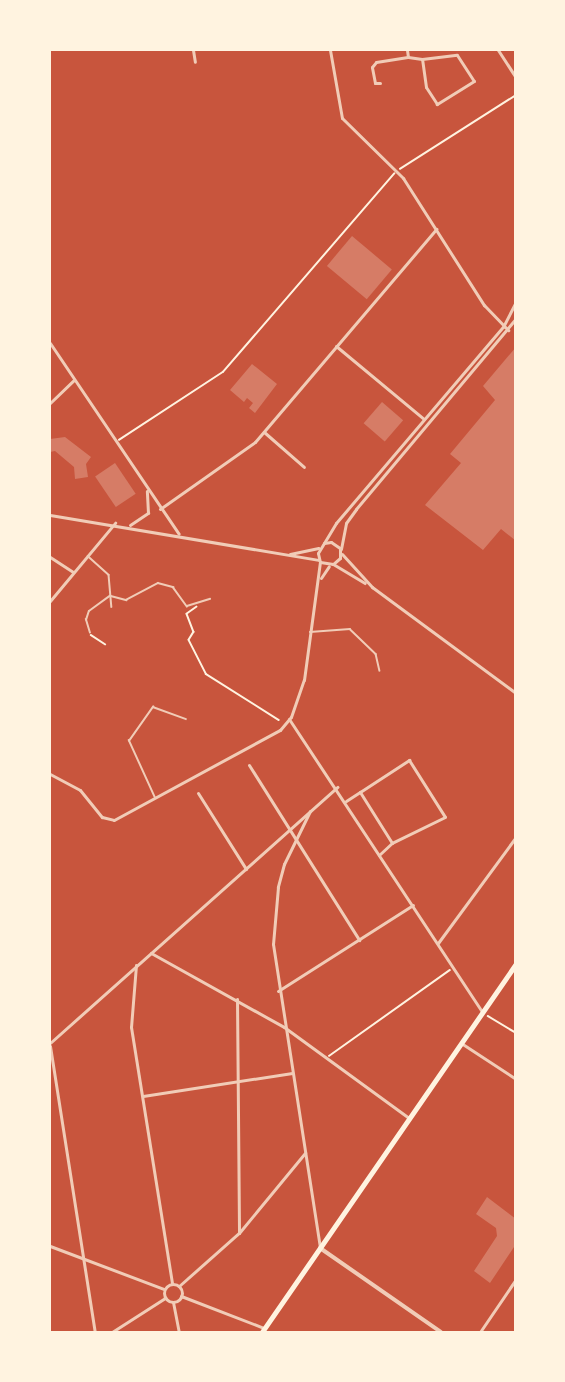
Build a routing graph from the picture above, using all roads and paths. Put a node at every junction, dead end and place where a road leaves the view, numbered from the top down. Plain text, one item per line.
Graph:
1 (193, 50) edge
2 (330, 50) edge
3 (407, 50) edge
4 (498, 50) edge
5 (408, 57) junction
6 (422, 59) junction
7 (195, 62) dead end
8 (516, 78) edge
9 (375, 83) junction
10 (380, 83) dead end
11 (370, 84) dead end
12 (516, 95) edge
13 (397, 171) junction
14 (436, 229) junction
15 (516, 301) edge
16 (516, 318) edge
17 (503, 327) junction
18 (508, 330) junction
19 (50, 343) edge
20 (336, 346) junction
21 (74, 380) junction
22 (51, 398) edge
23 (50, 403) edge
24 (424, 419) junction
25 (429, 423) junction
26 (264, 432) junction
27 (116, 442) junction
28 (304, 467) dead end
29 (147, 490) junction
30 (160, 509) junction
31 (50, 515) edge
32 (115, 523) junction
33 (127, 525) junction
34 (180, 535) junction
35 (324, 543) junction
36 (320, 548) junction
37 (342, 553) junction
38 (88, 555) junction
39 (288, 555) junction
40 (50, 557) edge
41 (319, 561) junction
42 (332, 565) junction
43 (74, 572) junction
44 (318, 582) junction
45 (372, 587) junction
46 (111, 596) junction
47 (210, 599) dead end
48 (50, 601) edge
49 (196, 603) junction
50 (111, 607) dead end
51 (309, 632) junction
52 (90, 633) joint
53 (105, 644) dead end
54 (380, 671) dead end
55 (516, 693) edge
56 (50, 713) edge
57 (50, 719) edge
58 (186, 719) dead end
59 (289, 719) junction
60 (279, 720) dead end
61 (249, 765) dead end
62 (50, 774) edge
63 (337, 787) junction
64 (360, 792) junction
65 (198, 793) dead end
66 (155, 798) junction
67 (346, 801) junction
68 (310, 811) junction
69 (288, 829) junction
70 (516, 837) edge
71 (293, 839) junction
72 (392, 843) junction
73 (379, 855) junction
74 (246, 869) junction
75 (413, 905) junction
76 (358, 940) junction
77 (438, 943) junction
78 (150, 952) junction
79 (516, 964) edge
80 (136, 965) junction
81 (453, 968) junction
82 (278, 991) junction
83 (237, 999) junction
84 (482, 1012) junction
85 (285, 1027) junction
86 (516, 1033) edge
87 (461, 1043) junction
88 (50, 1044) edge
89 (327, 1057) junction
90 (292, 1073) junction
91 (516, 1079) edge
92 (236, 1083) junction
93 (143, 1096) junction
94 (409, 1118) junction
95 (304, 1153) junction
96 (239, 1233) junction
97 (50, 1246) edge
98 (320, 1248) junction
99 (84, 1258) junction
100 (516, 1279) edge
101 (172, 1284) junction
102 (179, 1286) junction
103 (164, 1289) junction
104 (181, 1296) junction
105 (165, 1298) junction
106 (173, 1302) junction
107 (264, 1330) edge
108 (96, 1332) edge
109 (112, 1332) edge
110 (179, 1332) edge
111 (441, 1332) edge
112 (480, 1332) edge

1 - 7 street
2 - 13 street
3 - 5 street
4 - 8 street
5 - 6 street
5 - 9 street
6 - 6 street
9 - 10 street
9 - 11 street
12 - 13 path
13 - 14 street
13 - 27 path
14 - 17 street
14 - 20 street
15 - 17 street
16 - 18 street
17 - 18 street
17 - 24 street
18 - 25 street
19 - 21 street
20 - 24 street
20 - 26 street
21 - 22 street
21 - 27 street
22 - 23 street
24 - 25 street
24 - 35 street
25 - 37 street
26 - 28 street
26 - 30 street
27 - 29 street
29 - 30 street
29 - 33 street
30 - 34 street
31 - 32 street
32 - 33 street
32 - 38 street
33 - 34 street
34 - 39 street
35 - 36 street
35 - 37 street
36 - 39 street
36 - 41 street
37 - 42 street
37 - 45 street
38 - 43 street
38 - 46 lane
39 - 41 street
40 - 43 street
41 - 42 street
41 - 44 street
42 - 44 street
42 - 45 street
43 - 48 street
44 - 51 street
45 - 55 street
46 - 49 lane
46 - 50 lane
46 - 52 lane
47 - 49 lane
49 - 60 path
51 - 54 lane
51 - 59 street
52 - 53 path
56 - 57 path
58 - 66 lane
59 - 63 street
59 - 66 street
61 - 69 street
62 - 66 street
63 - 67 street
63 - 68 street
64 - 67 street
64 - 72 street
64 - 72 street
65 - 74 street
67 - 73 street
68 - 69 street
68 - 71 street
69 - 71 street
69 - 74 street
70 - 77 street
71 - 76 street
71 - 82 street
72 - 73 street
73 - 75 street
74 - 78 street
75 - 76 street
75 - 77 street
76 - 82 street
77 - 81 street
78 - 80 street
78 - 83 street
79 - 84 main road
80 - 88 street
80 - 93 street
81 - 84 street
81 - 89 path
82 - 85 street
83 - 85 street
83 - 92 street
84 - 86 path
84 - 87 main road
85 - 89 street
85 - 90 street
87 - 91 street
87 - 94 main road
88 - 99 street
89 - 94 street
90 - 92 street
90 - 95 street
92 - 93 street
92 - 96 street
93 - 101 street
94 - 98 main road
95 - 96 street
95 - 98 street
96 - 102 street
97 - 99 street
98 - 107 main road
98 - 111 street
99 - 103 street
99 - 108 street
100 - 112 street
101 - 102 street
101 - 103 street
102 - 104 street
103 - 105 street
104 - 106 street
104 - 107 street
105 - 106 street
105 - 109 street
106 - 110 street

